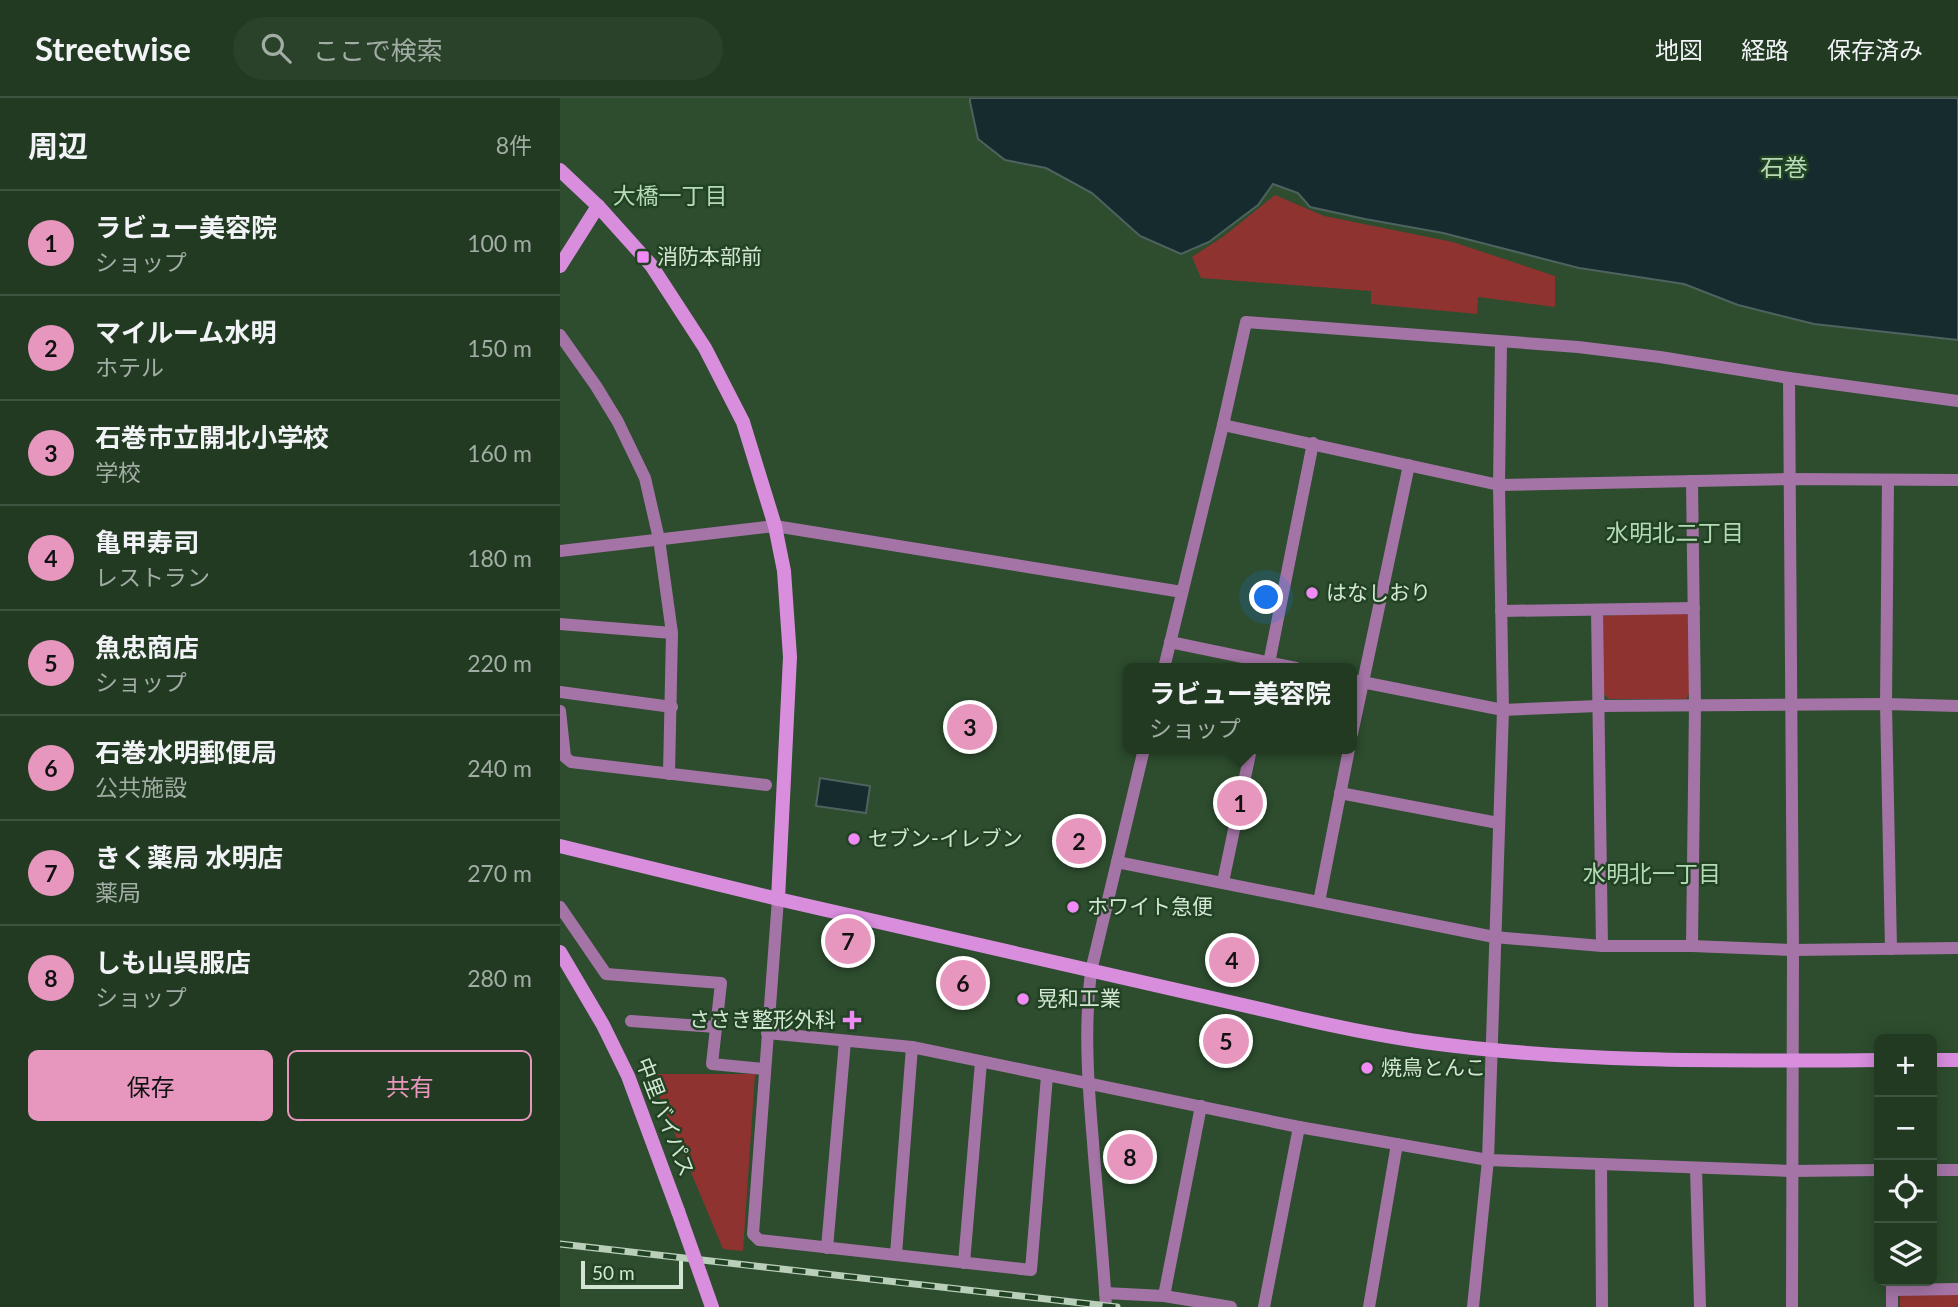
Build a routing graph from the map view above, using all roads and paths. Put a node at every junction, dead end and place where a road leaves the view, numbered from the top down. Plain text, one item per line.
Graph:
1 (560, 170) edge
2 (598, 206) junction
3 (560, 266) edge
4 (560, 335) edge
5 (1501, 342) junction
6 (1789, 378) junction
7 (1958, 401) edge
8 (1223, 425) junction
9 (1313, 443) junction
10 (1409, 465) junction
11 (1790, 479) junction
12 (1888, 480) junction
13 (1958, 480) edge
14 (1692, 481) junction
15 (1499, 485) junction
16 (775, 526) junction
17 (659, 539) junction
18 (560, 551) edge
19 (1182, 592) junction
20 (1694, 608) junction
21 (1597, 610) junction
22 (1501, 611) junction
23 (560, 624) edge
24 (672, 633) junction
25 (1170, 642) junction
26 (1165, 663) edge
27 (1259, 663) edge
28 (1268, 663) edge
29 (1357, 681) edge
30 (560, 692) edge
31 (1886, 704) junction
32 (1695, 705) junction
33 (1790, 705) junction
34 (672, 706) junction
35 (1598, 706) junction
36 (1958, 706) edge
37 (1503, 710) junction
38 (560, 711) edge
39 (1143, 754) edge
40 (1250, 754) edge
41 (1348, 754) edge
42 (669, 774) junction
43 (766, 785) dead end
44 (1340, 793) junction
45 (1498, 823) junction
46 (560, 846) edge
47 (1117, 862) junction
48 (1223, 883) junction
49 (778, 899) junction
50 (1319, 902) junction
51 (560, 907) edge
52 (1494, 937) junction
53 (1602, 946) junction
54 (1692, 946) junction
55 (1958, 948) edge
56 (1891, 949) junction
57 (1793, 950) junction
58 (560, 952) edge
59 (1091, 971) junction
60 (631, 1021) dead end
61 (716, 1027) junction
62 (767, 1032) junction
63 (845, 1041) junction
64 (912, 1047) junction
65 (1492, 1049) junction
66 (1874, 1060) edge
67 (1937, 1060) edge
68 (1958, 1060) edge
69 (1793, 1061) junction
70 (981, 1062) junction
71 (765, 1069) junction
72 (1047, 1076) junction
73 (1088, 1082) junction
74 (1200, 1106) junction
75 (1299, 1127) junction
76 (1397, 1144) junction
77 (1488, 1160) junction
78 (1601, 1164) junction
79 (1696, 1168) junction
80 (1874, 1170) edge
81 (1937, 1170) edge
82 (1958, 1170) edge
83 (1792, 1171) junction
84 (827, 1248) junction
85 (896, 1255) junction
86 (964, 1263) junction
87 (1892, 1286) edge
88 (1908, 1286) edge
89 (1958, 1289) edge
90 (1105, 1293) junction
91 (1164, 1296) junction
92 (712, 1307) edge
93 (1106, 1307) edge
94 (1231, 1307) edge
95 (1264, 1307) edge
96 (1369, 1307) edge
97 (1473, 1307) edge
98 (1602, 1307) edge
99 (1700, 1307) edge
100 (1792, 1307) edge
101 (1892, 1307) edge

1 - 2 street
2 - 3 street
2 - 16 street
4 - 17 street
5 - 6 street
5 - 8 street
5 - 15 street
6 - 7 street
6 - 11 street
8 - 9 street
8 - 19 street
9 - 10 street
9 - 28 street
10 - 15 street
10 - 29 street
11 - 12 street
11 - 14 street
11 - 33 street
12 - 13 street
12 - 31 street
14 - 15 street
14 - 20 street
15 - 22 street
16 - 17 street
16 - 19 street
16 - 49 street
17 - 18 street
17 - 24 street
19 - 25 street
20 - 21 street
20 - 32 street
21 - 22 street
21 - 35 street
22 - 37 street
23 - 24 street
24 - 34 street
25 - 26 street
25 - 27 street
29 - 37 street
30 - 34 street
31 - 33 street
31 - 36 street
31 - 56 street
32 - 33 street
32 - 35 street
32 - 54 street
33 - 57 street
34 - 42 street
35 - 37 street
35 - 53 street
37 - 45 street
38 - 42 street
39 - 47 street
40 - 48 street
41 - 44 street
42 - 43 street
44 - 45 street
44 - 50 street
45 - 52 street
46 - 49 street
47 - 48 street
47 - 59 street
48 - 50 street
49 - 59 street
49 - 62 street
50 - 52 street
51 - 61 street
52 - 53 street
52 - 65 street
53 - 54 street
54 - 57 street
55 - 56 street
56 - 57 street
57 - 69 street
58 - 92 street, 中里バイパス, bridge
59 - 65 street
59 - 73 street
60 - 61 street
61 - 71 street
62 - 63 street
62 - 71 street
63 - 64 street
63 - 84 street
64 - 70 street
64 - 85 street
65 - 69 street
65 - 77 street
66 - 69 street
67 - 68 street
69 - 83 street
70 - 72 street
70 - 86 street
71 - 84 street
72 - 73 street
72 - 86 street
73 - 74 street
73 - 90 street
74 - 75 street
74 - 91 street
75 - 76 street
75 - 95 street
76 - 77 street
76 - 96 street
77 - 78 street
77 - 97 street
78 - 79 street
78 - 98 street
79 - 83 street
79 - 99 street
80 - 83 street
81 - 82 street
83 - 100 street
84 - 85 street
85 - 86 street
87 - 101 street
88 - 89 street
90 - 91 street
90 - 93 street
91 - 94 street

